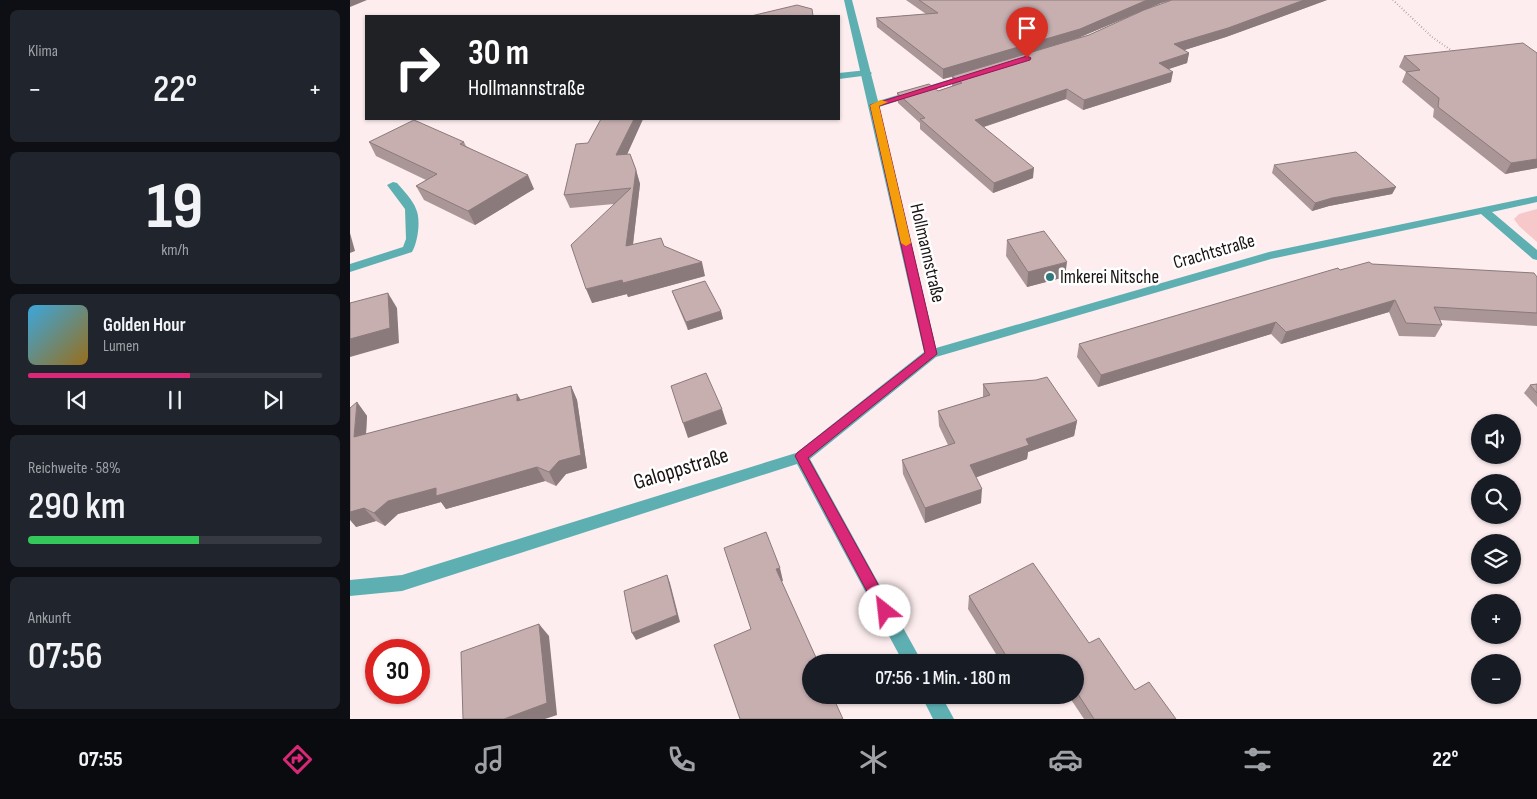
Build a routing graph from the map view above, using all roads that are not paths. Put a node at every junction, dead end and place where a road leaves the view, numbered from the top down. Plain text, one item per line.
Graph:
1 (848, 0) edge
2 (866, 73) junction
3 (979, 73) edge
4 (840, 76) edge
5 (874, 105) junction
6 (393, 185) dead end
7 (1537, 199) edge
8 (1483, 210) junction
9 (1537, 256) edge
10 (350, 268) edge
11 (931, 354) junction
12 (801, 456) junction
13 (350, 588) edge
14 (909, 654) edge
15 (936, 704) edge
16 (944, 719) edge

1 - 2 street, Hollmannstraße
2 - 4 street
2 - 5 street, Hollmannstraße
3 - 5 street
5 - 11 street, Hollmannstraße
6 - 10 street
7 - 8 street, Crachtstraße
8 - 9 street
8 - 11 street, Crachtstraße
11 - 12 street
12 - 13 street, Galoppstraße
12 - 14 street
15 - 16 street

